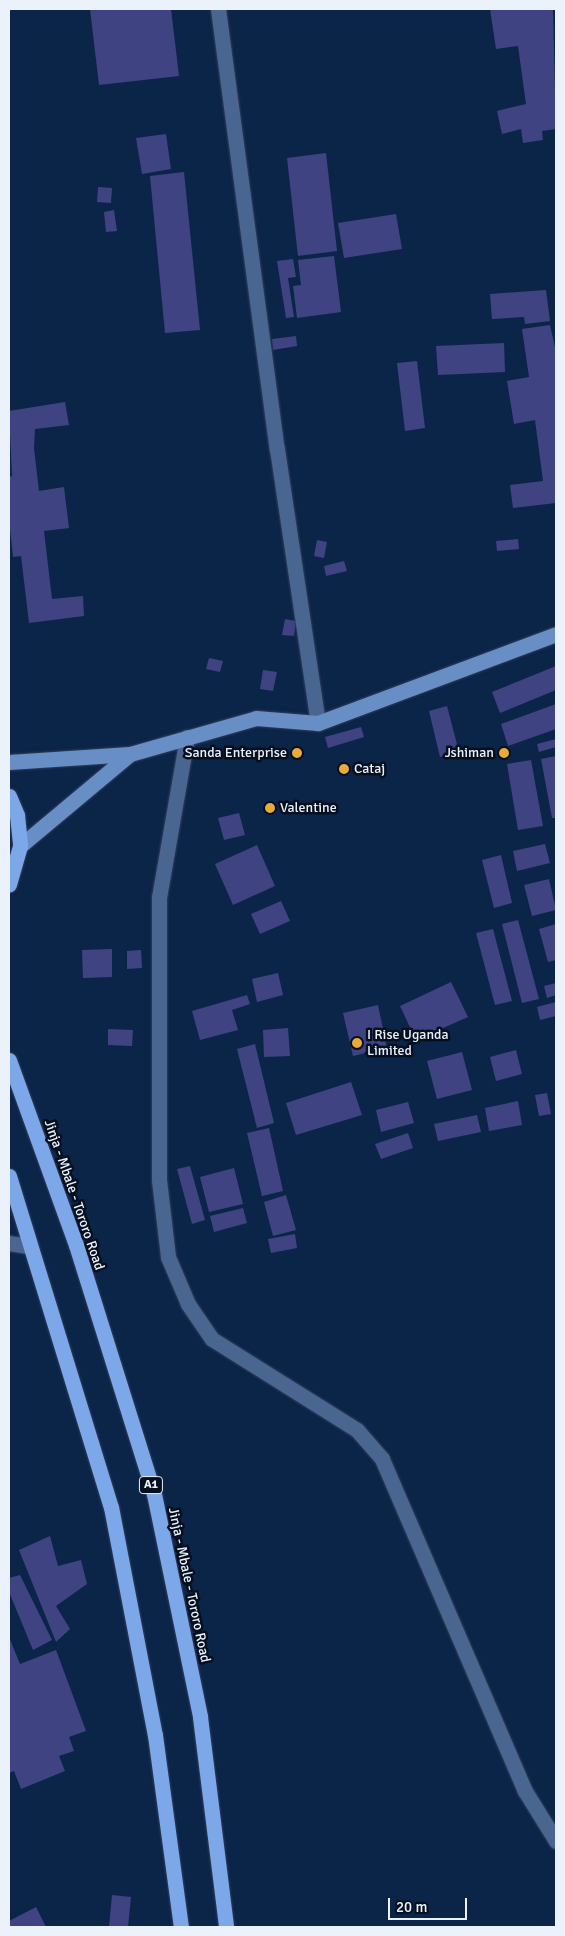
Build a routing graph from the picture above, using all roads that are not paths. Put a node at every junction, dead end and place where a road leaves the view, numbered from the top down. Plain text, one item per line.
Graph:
1 (218, 9) edge
2 (556, 634) edge
3 (318, 722) junction
4 (187, 737) junction
5 (130, 754) junction
6 (9, 762) edge
7 (9, 796) edge
8 (20, 846) junction
9 (9, 884) edge
10 (9, 1060) edge
11 (9, 1176) edge
12 (9, 1243) edge
13 (28, 1246) junction
14 (556, 1841) edge
15 (181, 1927) edge
16 (226, 1927) edge

1 - 3 street
2 - 3 main road
3 - 4 main road
4 - 5 main road
4 - 14 street
5 - 6 main road
5 - 8 main road
7 - 8 highway
8 - 9 highway
10 - 16 highway, Jinja - Mbale - Tororo Road / A1
11 - 13 highway
12 - 13 street
13 - 15 highway

